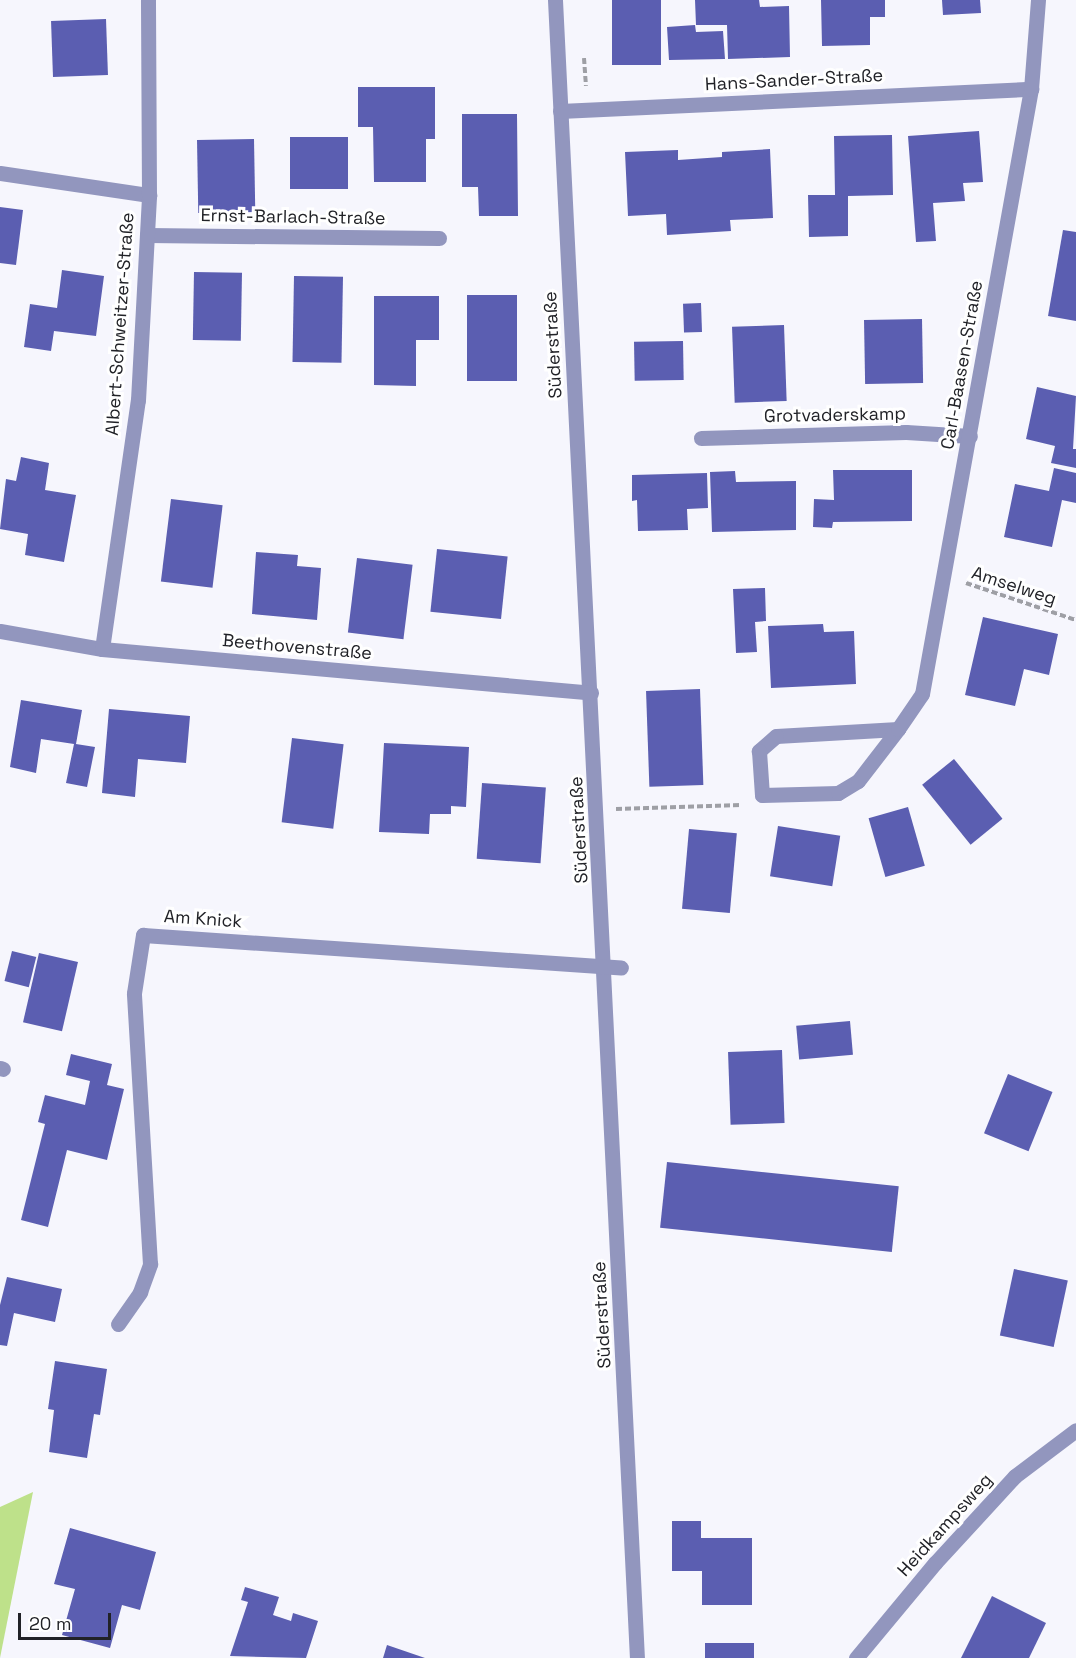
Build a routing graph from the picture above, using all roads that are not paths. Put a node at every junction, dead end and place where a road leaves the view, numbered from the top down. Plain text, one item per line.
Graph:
1 (148, 0) edge
2 (555, 0) edge
3 (1038, 0) edge
4 (1031, 89) junction
5 (560, 111) junction
6 (0, 173) edge
7 (148, 195) junction
8 (147, 235) junction
9 (439, 238) dead end
10 (970, 436) junction
11 (701, 438) dead end
12 (0, 631) edge
13 (102, 649) junction
14 (591, 693) junction
15 (898, 729) junction
16 (604, 967) junction
17 (621, 968) dead end
18 (118, 1324) dead end
19 (1076, 1430) edge
20 (638, 1658) edge
21 (856, 1658) edge

1 - 7 street, Albert-Schweitzer-Straße
2 - 5 street, Süderstraße
3 - 4 street, Carl-Baasen-Straße
4 - 5 street, Hans-Sander-Straße
4 - 10 street, Carl-Baasen-Straße
5 - 14 street, Süderstraße
6 - 7 street
7 - 8 street, Albert-Schweitzer-Straße
8 - 9 street, Ernst-Barlach-Straße
8 - 13 street, Albert-Schweitzer-Straße
10 - 11 street, Grotvaderskamp
10 - 15 street, Carl-Baasen-Straße
12 - 13 street, Beethovenstraße
13 - 14 street, Beethovenstraße
14 - 16 street, Süderstraße
15 - 15 street, Carl-Baasen-Straße
16 - 17 street, Am Knick
16 - 18 street, Am Knick
16 - 20 street, Süderstraße
19 - 21 street, Heidkampsweg

